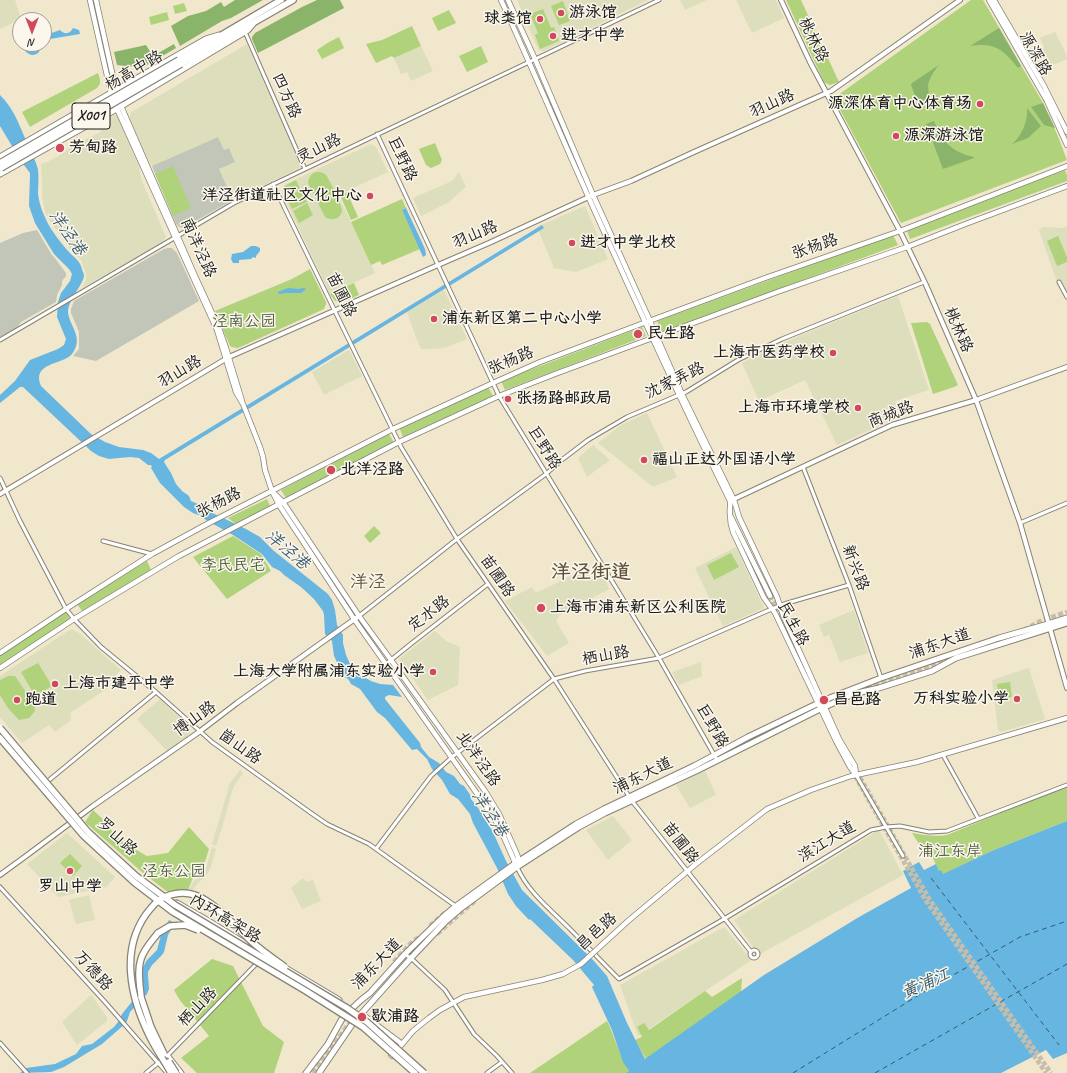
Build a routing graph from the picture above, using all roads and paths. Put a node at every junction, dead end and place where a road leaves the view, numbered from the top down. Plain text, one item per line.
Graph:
1 (90, 0) edge
2 (96, 0) edge
3 (281, 0) edge
4 (293, 0) edge
5 (501, 0) edge
6 (508, 0) edge
7 (659, 0) edge
8 (781, 0) edge
9 (960, 0) edge
10 (989, 0) edge
11 (994, 0) edge
12 (255, 22) junction
13 (245, 32) junction
14 (224, 33) junction
15 (532, 61) junction
16 (180, 62) junction
17 (115, 90) junction
18 (826, 94) junction
19 (119, 107) junction
20 (1067, 132) edge
21 (378, 134) junction
22 (1067, 145) edge
23 (0, 157) edge
24 (1067, 166) edge
25 (0, 169) edge
26 (305, 169) junction
27 (273, 184) junction
28 (1067, 186) edge
29 (591, 196) junction
30 (900, 231) junction
31 (176, 237) junction
32 (907, 247) junction
33 (438, 265) junction
34 (924, 282) junction
35 (1059, 282) dead end
36 (1067, 297) edge
37 (334, 310) junction
38 (648, 321) junction
39 (654, 338) junction
40 (0, 340) edge
41 (227, 358) junction
42 (1067, 367) edge
43 (493, 383) junction
44 (680, 395) junction
45 (499, 396) junction
46 (976, 400) junction
47 (393, 430) junction
48 (399, 442) junction
49 (803, 467) junction
50 (546, 474) junction
51 (0, 478) edge
52 (6, 490) junction
53 (272, 491) junction
54 (0, 494) edge
55 (732, 500) junction
56 (281, 503) junction
57 (1067, 503) edge
58 (730, 514) junction
59 (739, 517) junction
60 (1020, 522) junction
61 (457, 539) junction
62 (103, 541) dead end
63 (152, 554) junction
64 (488, 584) junction
65 (849, 585) junction
66 (780, 606) junction
67 (66, 609) junction
68 (772, 609) junction
69 (358, 616) junction
70 (1067, 618) edge
71 (74, 619) junction
72 (354, 619) junction
73 (1067, 623) edge
74 (1049, 626) junction
75 (0, 653) edge
76 (659, 658) junction
77 (391, 660) junction
78 (386, 664) junction
79 (0, 668) edge
80 (923, 671) dead end
81 (881, 678) junction
82 (554, 679) junction
83 (1067, 688) edge
84 (156, 692) junction
85 (855, 693) junction
86 (822, 705) junction
87 (1067, 718) edge
88 (0, 724) edge
89 (0, 728) edge
90 (199, 732) junction
91 (0, 739) edge
92 (458, 752) junction
93 (943, 754) junction
94 (452, 757) junction
95 (716, 758) junction
96 (856, 775) junction
97 (48, 781) junction
98 (1067, 785) edge
99 (630, 799) junction
100 (78, 818) junction
101 (978, 818) junction
102 (71, 823) junction
103 (886, 827) junction
104 (376, 849) junction
105 (903, 856) dead end
106 (516, 865) junction
107 (686, 871) junction
108 (0, 875) edge
109 (0, 887) edge
110 (458, 908) junction
111 (724, 919) junction
112 (210, 934) junction
113 (750, 952) dead end
114 (405, 954) junction
115 (265, 955) junction
116 (411, 958) junction
117 (394, 962) tunnel mouth
118 (256, 964) junction
119 (619, 979) joint
120 (361, 1000) junction
121 (453, 1002) junction
122 (350, 1008) junction
123 (362, 1014) junction
124 (343, 1017) junction
125 (353, 1023) junction
126 (0, 1043) edge
127 (402, 1044) junction
128 (168, 1055) junction
129 (392, 1056) joint
130 (502, 1062) junction
131 (158, 1063) junction
132 (27, 1073) edge
133 (146, 1073) edge
134 (167, 1073) edge
135 (172, 1073) edge
136 (176, 1073) edge
137 (182, 1073) edge
138 (306, 1073) edge
139 (319, 1073) edge
140 (416, 1073) edge
141 (424, 1073) edge
142 (487, 1073) edge
143 (512, 1073) edge

1 - 17 main road
2 - 17 main road
3 - 14 highway, 杨高中路 / X001
4 - 12 highway, 杨高中路 / X001
5 - 15 main road, 民生路
6 - 15 main road, 民生路
7 - 15 street, 灵山路
8 - 18 street, 桃林路
9 - 18 street, 羽山路
10 - 22 main road, 源深路
11 - 20 main road, 源深路
12 - 13 main road, 杨高中路 / X001
12 - 16 highway, 杨高中路 / X001
13 - 19 main road, 杨高中路 / X001
13 - 26 street, 四方路
14 - 16 highway, 杨高中路
14 - 17 main road, X001
15 - 21 street, 灵山路
15 - 29 main road, 民生路
16 - 25 highway, 杨高中路 / X001, bridge
17 - 19 main road
17 - 23 main road, 杨高中路 / X001
18 - 29 street, 羽山路
18 - 30 street, 桃林路
19 - 25 main road, 杨高中路 / X001
19 - 31 main road, 南洋泾路
21 - 26 street, 灵山路
21 - 33 street, 巨野路
24 - 30 main road, 张杨路
26 - 27 street, 灵山路
27 - 31 street, 灵山路
27 - 37 street, 苗圃路
28 - 32 main road, 张杨路
29 - 33 street, 羽山路
29 - 38 main road, 民生路
30 - 32 street, 桃林路
30 - 38 main road, 张杨路
31 - 40 street, 灵山路
31 - 41 main road, 南洋泾路
32 - 34 street, 桃林路
32 - 39 main road, 张杨路
33 - 37 street, 羽山路
33 - 43 street, 巨野路
34 - 44 street, 沈家弄路
34 - 46 street, 桃林路
35 - 36 street
37 - 41 street, 羽山路
37 - 47 street, 苗圃路
38 - 39 main road, 民生路
38 - 43 main road, 张杨路
39 - 44 main road, 民生路
39 - 45 main road, 张杨路
41 - 52 street, 羽山路
41 - 53 main road, 南洋泾路
42 - 46 street, 商城路
43 - 45 street, 巨野路
43 - 47 main road, 张杨路
44 - 50 street, 沈家弄路
44 - 55 main road, 民生路
45 - 48 main road, 张杨路
45 - 50 street, 巨野路
46 - 49 street, 商城路
46 - 60 street, 桃林路
47 - 48 street, 苗圃路
47 - 53 main road, 张杨路
48 - 56 main road, 张杨路
48 - 61 street, 苗圃路
49 - 55 street, 商城路
49 - 65 street, 新兴路
50 - 61 street, 沈家弄路
50 - 76 street, 巨野路
51 - 52 street, 崮山路
52 - 54 street, 羽山路
52 - 67 street, 崮山路
53 - 56 main road, 北洋泾路
53 - 63 main road, 张杨路
55 - 58 main road, 民生路
55 - 59 main road, 民生路
56 - 69 main road, 北洋泾路
56 - 71 main road, 张杨路
56 - 72 main road, 北洋泾路
57 - 60 street
58 - 59 main road
58 - 68 main road, 民生路
59 - 66 main road, 民生路
60 - 74 street, 桃林路
61 - 64 street, 苗圃路
61 - 69 street, 沈家弄路
62 - 63 street
63 - 67 main road, 张杨路
64 - 77 street, 定水路
64 - 82 street, 苗圃路
65 - 66 street, 栖山路
65 - 81 street, 新兴路
66 - 68 street, 栖山路
66 - 86 main road, 民生路
67 - 71 street, 崮山路
67 - 75 main road, 张杨路
68 - 76 street, 栖山路
68 - 86 main road, 民生路
69 - 72 street, 博山路
69 - 77 main road, 北洋泾路
70 - 74 main road, 浦东大道
71 - 79 main road, 张杨路
71 - 84 street, 崮山路
72 - 78 main road, 北洋泾路
72 - 90 street, 博山路
73 - 74 main road, 浦东大道
74 - 81 main road, 浦东大道
74 - 83 street, 桃林路
74 - 85 main road, 浦东大道
76 - 82 street, 栖山路
76 - 95 street, 巨野路
77 - 78 street, 定水路
77 - 92 main road, 北洋泾路
78 - 94 main road, 北洋泾路
80 - 85 main road
81 - 86 main road, 浦东大道
82 - 92 street, 栖山路
82 - 99 street, 苗圃路
84 - 90 street, 崮山路
84 - 97 street
85 - 86 main road, 浦东大道
86 - 95 main road, 浦东大道
86 - 96 main road, 民生路
87 - 93 main road, 昌邑路
88 - 97 main road, 罗山路
89 - 122 highway, 内环高架路, bridge
90 - 100 street, 博山路
90 - 104 street, 崮山路
91 - 102 main road, 罗山路
91 - 112 highway, 内环高架路, bridge
92 - 94 street, 栖山路
92 - 106 main road, 北洋泾路
93 - 96 main road, 昌邑路
93 - 101 street
94 - 104 street, 栖山路
94 - 106 main road, 北洋泾路
95 - 99 main road, 浦东大道
96 - 103 street, 民生路
96 - 107 main road, 昌邑路
97 - 100 main road, 罗山路
98 - 101 street, 滨江大道
99 - 106 main road, 浦东大道
99 - 107 street, 苗圃路
100 - 102 street, 博山路
100 - 115 main road, 罗山路
101 - 103 street, 滨江大道
102 - 108 street, 博山路
102 - 118 main road, 罗山路
103 - 105 street, 民生路
103 - 111 street, 滨江大道
104 - 110 street, 崮山路
106 - 110 main road, 浦东大道
106 - 119 street, 北洋泾路
107 - 111 street, 苗圃路
107 - 121 main road, 昌邑路, bridge
109 - 131 street, 万德路
110 - 114 main road, 浦东大道
110 - 116 main road, 浦东大道
111 - 113 street, 苗圃路
111 - 119 street, 滨江大道
112 - 136 highway, bridge
112 - 140 highway, 内环高架路, bridge
114 - 116 street
114 - 120 main road, 浦东大道
115 - 118 street, 栖山路
115 - 122 main road, 罗山路
116 - 121 street
116 - 123 main road, 浦东大道
117 - 120 main road
118 - 124 main road, 罗山路
118 - 128 street, 栖山路
120 - 122 main road, 浦东大道
121 - 127 main road, 昌邑路
121 - 130 street
122 - 123 main road, 罗山路
122 - 124 main road, 浦东大道
122 - 135 highway, bridge
122 - 141 highway, 内环高架路, bridge
123 - 125 main road, 浦东大道
123 - 127 main road, 罗山路
124 - 125 main road, 罗山路
124 - 138 main road, 浦东大道
125 - 129 main road, 罗山路
125 - 139 main road, 浦东大道
126 - 132 street
127 - 129 main road, 昌邑路
128 - 131 street, 栖山路
128 - 137 street
130 - 142 street
130 - 143 street
131 - 133 street, 栖山路
131 - 134 street, 万德路

